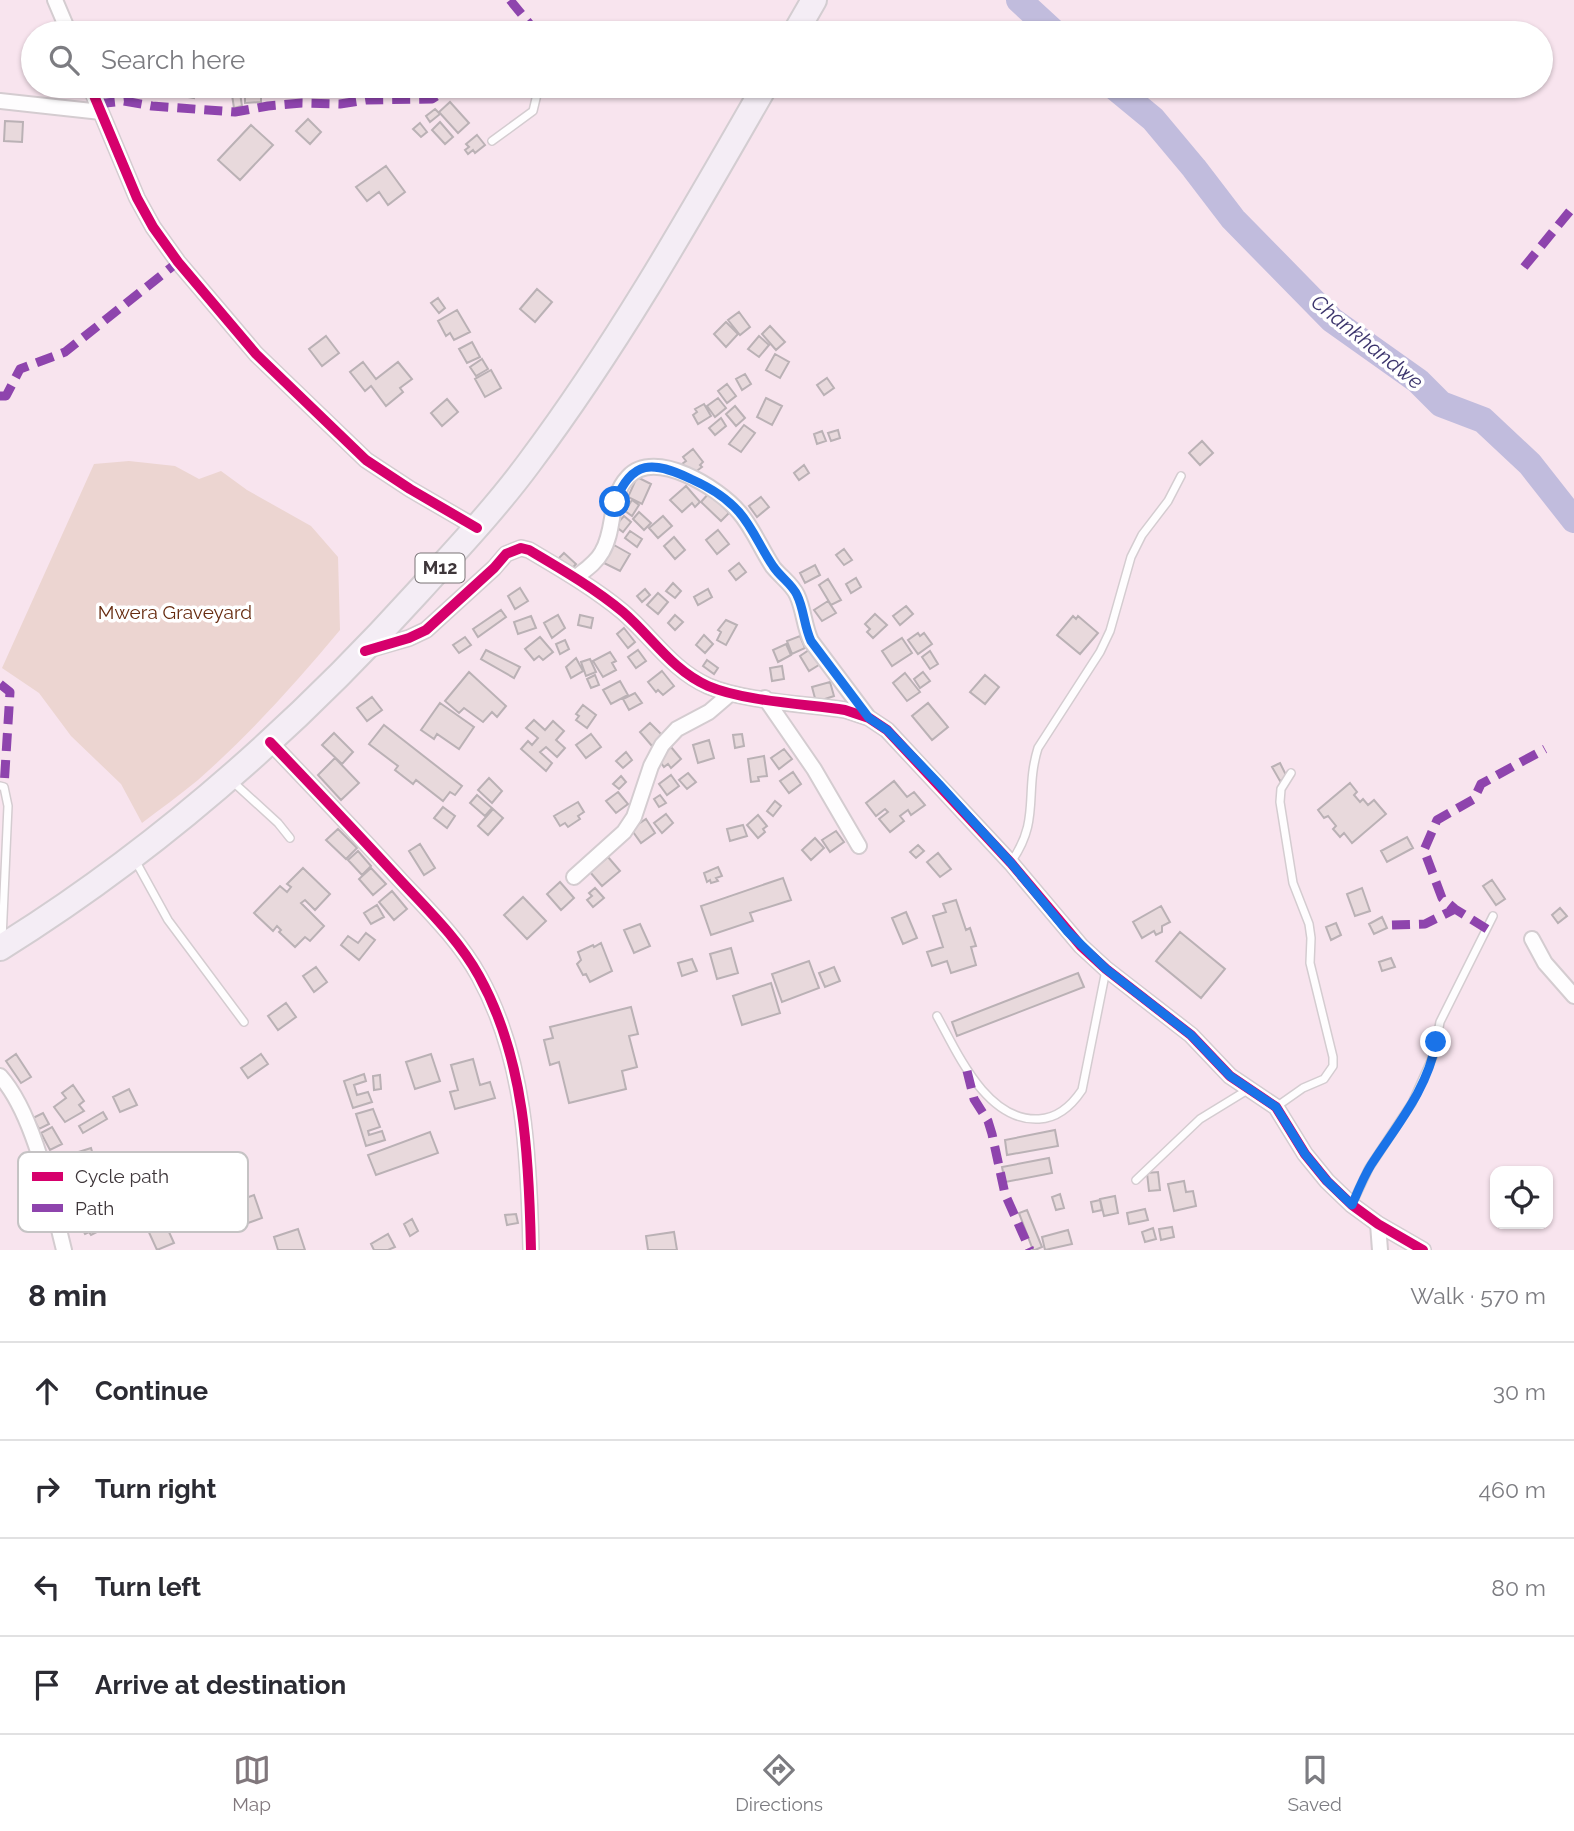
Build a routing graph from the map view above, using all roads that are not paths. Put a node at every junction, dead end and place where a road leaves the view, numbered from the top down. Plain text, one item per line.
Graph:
1 (55, 0) edge
2 (814, 0) edge
3 (64, 21) edge
4 (802, 21) edge
5 (95, 98) edge
6 (536, 98) edge
7 (758, 98) edge
8 (0, 101) edge
9 (101, 112) junction
10 (492, 141) dead end
11 (1181, 476) dead end
12 (477, 527) junction
13 (575, 578) junction
14 (365, 651) junction
15 (730, 694) junction
16 (765, 698) junction
17 (869, 718) junction
18 (270, 742) junction
19 (1292, 772) dead end
20 (229, 778) junction
21 (0, 786) edge
22 (290, 838) dead end
23 (859, 846) dead end
24 (133, 857) junction
25 (1011, 863) junction
26 (574, 877) dead end
27 (1493, 916) dead end
28 (1532, 939) dead end
29 (1, 947) edge
30 (1106, 969) junction
31 (1574, 996) edge
32 (937, 1016) dead end
33 (244, 1022) dead end
34 (0, 1076) edge
35 (1249, 1089) junction
36 (1276, 1107) junction
37 (36, 1152) edge
38 (1136, 1180) dead end
39 (1352, 1205) junction
40 (1378, 1224) junction
41 (59, 1232) edge
42 (64, 1250) edge
43 (531, 1250) edge
44 (1380, 1250) edge
45 (1423, 1250) edge

1 - 3 street
2 - 4 highway
5 - 9 street
6 - 10 lane
7 - 12 highway, M12
8 - 9 street
9 - 12 street
11 - 25 lane
12 - 14 highway, M12
13 - 14 street
13 - 15 street
13 - 17 street
14 - 18 highway, M12
15 - 16 street
15 - 26 street
16 - 17 street
16 - 23 street
17 - 25 street
18 - 20 highway, M12
18 - 43 street
19 - 36 lane
20 - 22 lane
20 - 24 highway, M12
21 - 29 lane
24 - 29 highway, M12
24 - 33 lane
25 - 30 street
27 - 39 lane
28 - 31 street
30 - 32 lane
30 - 35 street
34 - 37 street
35 - 36 street
35 - 38 lane
36 - 39 street
39 - 40 street
40 - 44 street
40 - 45 street
41 - 42 street

